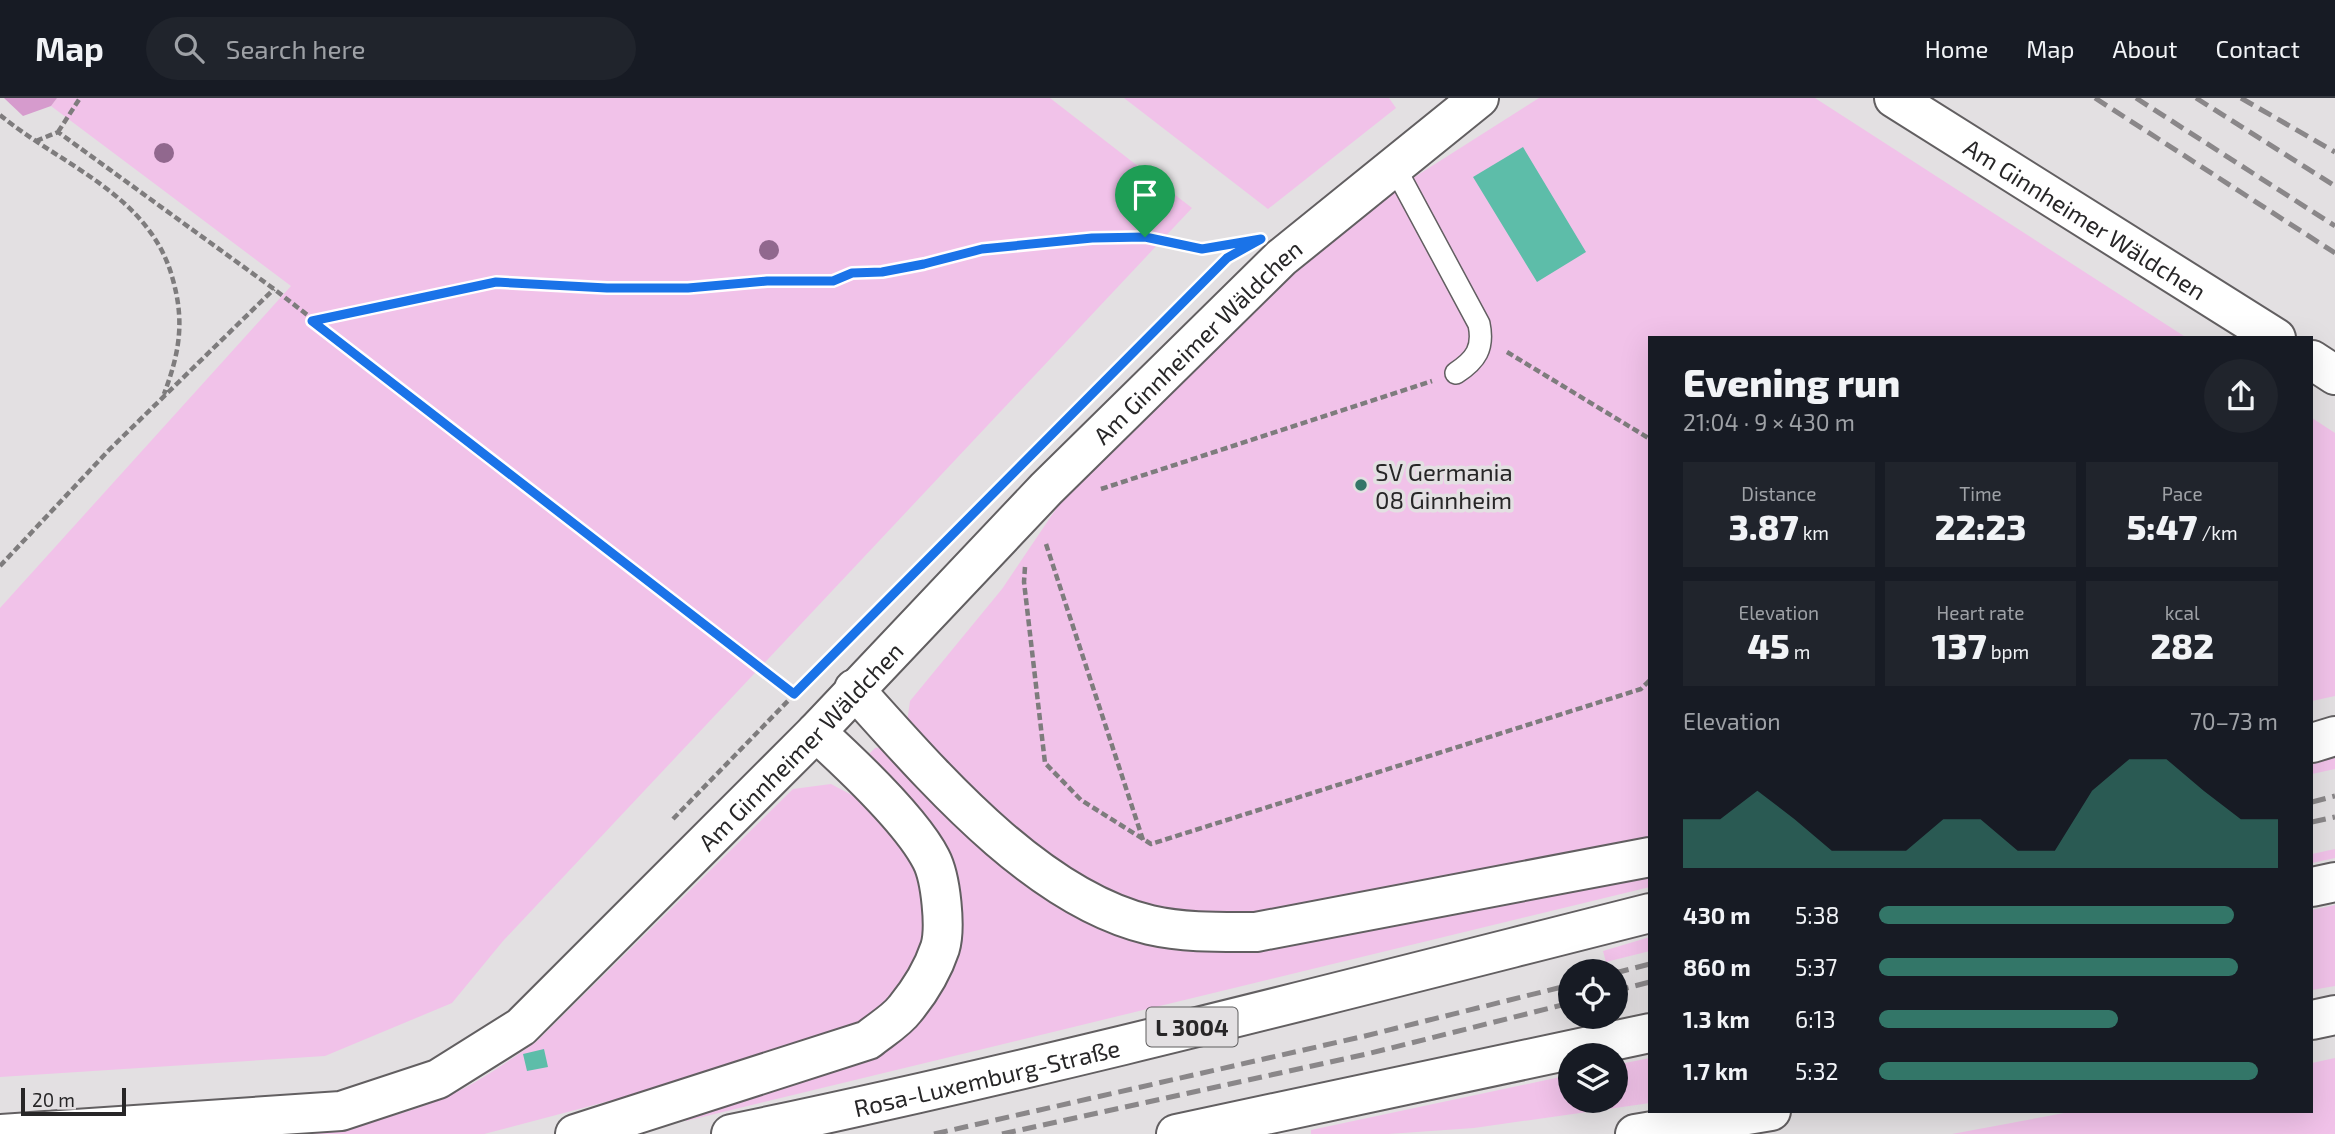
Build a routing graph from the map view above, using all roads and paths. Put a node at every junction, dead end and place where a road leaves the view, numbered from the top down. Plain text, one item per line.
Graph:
1 (80, 98) edge
2 (1479, 98) edge
3 (1894, 98) edge
4 (0, 115) edge
5 (58, 132) junction
6 (36, 141) junction
7 (1394, 166) junction
8 (1238, 251) dead end
9 (274, 289) junction
10 (312, 321) junction
11 (2273, 336) edge
12 (1482, 338) junction
13 (2313, 361) edge
14 (1456, 373) joint
15 (2335, 375) edge
16 (162, 398) junction
17 (1648, 438) edge
18 (1093, 492) dead end
19 (1044, 538) dead end
20 (0, 566) edge
21 (1025, 567) dead end
22 (863, 625) dead end
23 (1648, 682) edge
24 (854, 689) junction
25 (794, 694) junction
26 (816, 732) junction
27 (2335, 736) edge
28 (2313, 743) edge
29 (668, 823) dead end
30 (1143, 840) junction
31 (1648, 857) edge
32 (2335, 882) edge
33 (2313, 887) edge
34 (1648, 914) edge
35 (2335, 1015) edge
36 (2313, 1020) edge
37 (1648, 1033) edge
38 (1758, 1113) edge
39 (0, 1133) edge
40 (575, 1134) edge
41 (731, 1134) edge
42 (1177, 1134) edge
43 (1634, 1134) edge

1 - 5 path
2 - 7 main road, Am Ginnheimer Wäldchen
3 - 11 main road, Am Ginnheimer Wäldchen
4 - 6 path
5 - 6 path
5 - 9 path
6 - 16 path
7 - 12 lane
7 - 24 main road, Am Ginnheimer Wäldchen
8 - 10 path
9 - 10 path
9 - 16 path
10 - 25 path
12 - 14 lane
12 - 17 path
13 - 15 main road
14 - 18 path
16 - 20 path
19 - 30 path
21 - 30 path
22 - 25 path
23 - 30 path
24 - 26 main road, Am Ginnheimer Wäldchen
24 - 31 main road
25 - 29 path
26 - 39 main road, Am Ginnheimer Wäldchen
26 - 40 main road
27 - 28 main road
32 - 33 main road
34 - 41 main road, Rosa-Luxemburg-Straße / L 3004
35 - 36 main road
37 - 42 main road
38 - 43 main road

